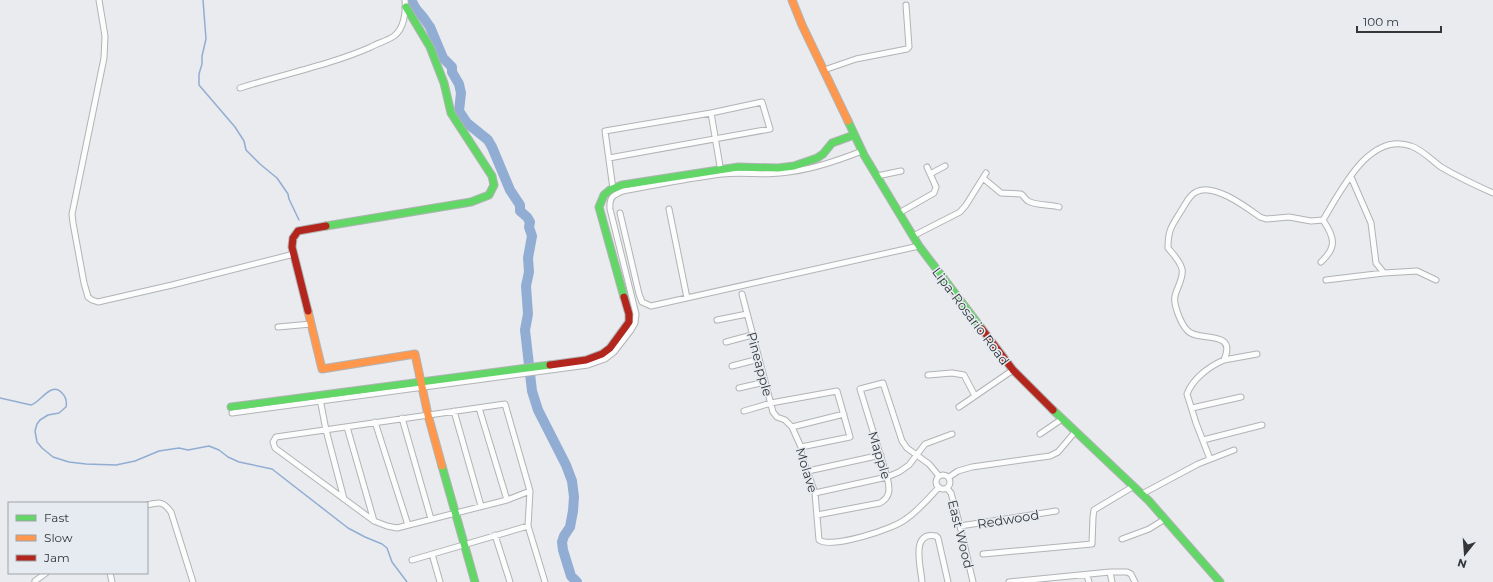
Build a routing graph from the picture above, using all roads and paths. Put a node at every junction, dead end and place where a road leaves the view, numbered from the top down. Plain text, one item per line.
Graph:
1 (99, 0) edge
2 (794, 1) edge
3 (405, 3) edge
4 (906, 5) dead end
5 (824, 70) junction
6 (240, 88) dead end
7 (711, 113) junction
8 (854, 135) junction
9 (715, 138) junction
10 (862, 151) junction
11 (823, 154) junction
12 (609, 158) junction
13 (827, 162) junction
14 (945, 166) dead end
15 (927, 167) dead end
16 (901, 171) dead end
17 (721, 172) junction
18 (986, 173) dead end
19 (930, 174) junction
20 (877, 176) junction
21 (1351, 176) junction
22 (983, 178) junction
23 (613, 189) junction
24 (1493, 193) edge
25 (1059, 207) dead end
26 (669, 209) dead end
27 (620, 212) dead end
28 (899, 213) junction
29 (1323, 220) junction
30 (913, 236) junction
31 (919, 246) junction
32 (294, 254) junction
33 (1321, 262) dead end
34 (1384, 274) junction
35 (1326, 280) dead end
36 (1436, 280) dead end
37 (742, 294) dead end
38 (687, 298) junction
39 (747, 314) junction
40 (717, 320) dead end
41 (311, 324) junction
42 (278, 327) dead end
43 (752, 335) junction
44 (726, 342) dead end
45 (1256, 354) dead end
46 (759, 359) junction
47 (1224, 360) junction
48 (732, 366) dead end
49 (536, 370) junction
50 (1013, 370) junction
51 (928, 375) dead end
52 (765, 382) junction
53 (420, 385) junction
54 (739, 388) dead end
55 (975, 396) junction
56 (320, 398) junction
57 (1241, 398) dead end
58 (771, 403) junction
59 (959, 407) dead end
60 (479, 408) junction
61 (1192, 408) junction
62 (232, 410) dead end
63 (454, 411) junction
64 (744, 411) dead end
65 (844, 414) junction
66 (428, 415) junction
67 (402, 418) junction
68 (1062, 419) junction
69 (375, 422) junction
70 (1262, 425) dead end
71 (347, 426) junction
72 (792, 426) junction
73 (326, 430) junction
74 (1075, 432) junction
75 (952, 434) dead end
76 (1040, 434) dead end
77 (1203, 440) junction
78 (801, 447) junction
79 (1234, 450) dead end
80 (880, 455) junction
81 (916, 455) junction
82 (1210, 460) junction
83 (808, 471) junction
84 (939, 476) junction
85 (887, 477) junction
86 (949, 477) junction
87 (1134, 486) junction
88 (939, 487) junction
89 (947, 488) junction
90 (530, 491) junction
91 (815, 493) junction
92 (1142, 494) junction
93 (344, 499) junction
94 (507, 500) junction
95 (148, 505) edge
96 (481, 506) junction
97 (1056, 511) dead end
98 (455, 513) junction
99 (817, 515) junction
100 (431, 519) junction
101 (1165, 519) junction
102 (374, 521) junction
103 (408, 525) junction
104 (528, 526) junction
105 (960, 526) junction
106 (495, 535) junction
107 (1122, 538) dead end
108 (464, 544) junction
109 (432, 554) junction
110 (983, 554) dead end
111 (412, 560) dead end
112 (1110, 572) junction
113 (45, 574) edge
114 (1087, 576) junction
115 (1047, 580) edge
116 (35, 581) dead end
117 (193, 582) edge
118 (440, 582) edge
119 (475, 582) edge
120 (510, 582) edge
121 (545, 582) edge
122 (922, 582) edge
123 (948, 582) edge
124 (973, 582) edge
125 (1009, 582) edge
126 (1089, 582) edge
127 (1112, 582) edge
128 (1135, 582) edge
129 (1220, 582) edge

1 - 32 street
2 - 5 street, Lipa-Rosario Road
3 - 6 street
3 - 32 street
4 - 5 street
5 - 8 street, Lipa-Rosario Road
7 - 9 street
7 - 9 street
7 - 12 street
8 - 10 street, Lipa-Rosario Road
8 - 11 street
9 - 12 street
9 - 17 street
10 - 13 street
10 - 20 street, Lipa-Rosario Road
11 - 13 street
11 - 17 street
12 - 23 street
13 - 17 street
14 - 19 street
15 - 19 street
16 - 20 street
17 - 23 street
17 - 49 street
18 - 22 street
19 - 28 street
20 - 28 street, Lipa-Rosario Road
21 - 24 street
21 - 29 street
21 - 34 street
22 - 25 street
22 - 30 street
23 - 49 street
26 - 38 street
27 - 38 street
28 - 30 street, Lipa-Rosario Road
29 - 33 street
29 - 47 street
30 - 31 street, Lipa-Rosario Road
31 - 38 street
31 - 50 street, Lipa-Rosario Road
32 - 41 street
34 - 35 street
34 - 36 street
37 - 39 street, Pineapple
39 - 40 street
39 - 43 street, Pineapple
41 - 42 street
41 - 53 street
43 - 44 street
43 - 46 street, Pineapple
45 - 47 street
46 - 48 street
46 - 52 street, Pineapple
47 - 61 street
49 - 53 street
50 - 55 street
50 - 68 street, Lipa-Rosario Road
51 - 55 street
52 - 54 street
52 - 58 street, Pineapple
53 - 56 street
53 - 66 street
55 - 59 street
56 - 62 street
56 - 73 street
57 - 61 street
58 - 64 street
58 - 65 street
58 - 72 street, Pineapple
60 - 63 street
60 - 90 street
60 - 94 street
61 - 77 street
63 - 66 street
63 - 96 street
65 - 72 street
65 - 78 street
66 - 67 street
66 - 98 street
67 - 69 street
67 - 100 street
68 - 74 street, Lipa-Rosario Road
68 - 76 street
69 - 71 street
69 - 103 street
70 - 77 street
71 - 73 street
71 - 102 street
72 - 78 street, Molave
73 - 93 street
73 - 93 street
74 - 86 street
74 - 87 street, Lipa-Rosario Road
75 - 81 street
77 - 82 street
78 - 83 street, Molave
79 - 82 street
80 - 81 street, Mapple
80 - 83 street
80 - 85 street, Mapple
81 - 84 street
81 - 85 street
82 - 92 street
83 - 91 street, Molave
84 - 86 street
84 - 88 street
85 - 91 street
85 - 99 street, Mapple
86 - 89 street
87 - 92 street, Lipa-Rosario Road
87 - 110 street
88 - 89 street
88 - 99 street, Molave
89 - 105 street, East Wood
90 - 94 street
90 - 104 street
91 - 99 street, Molave
92 - 101 street, Lipa-Rosario Road
93 - 102 street
94 - 96 street
95 - 117 street
96 - 98 street
97 - 105 street, Redwood
98 - 100 street
98 - 108 street
100 - 103 street
101 - 107 street
101 - 129 street, Lipa-Rosario Road
102 - 103 street
104 - 106 street
104 - 121 street
105 - 124 street, East Wood
106 - 108 street
106 - 120 street
108 - 109 street
108 - 119 street
109 - 111 street
109 - 118 street
112 - 114 street
112 - 127 street
112 - 128 street
113 - 116 street
114 - 115 street
114 - 126 street
115 - 125 street
122 - 123 street

